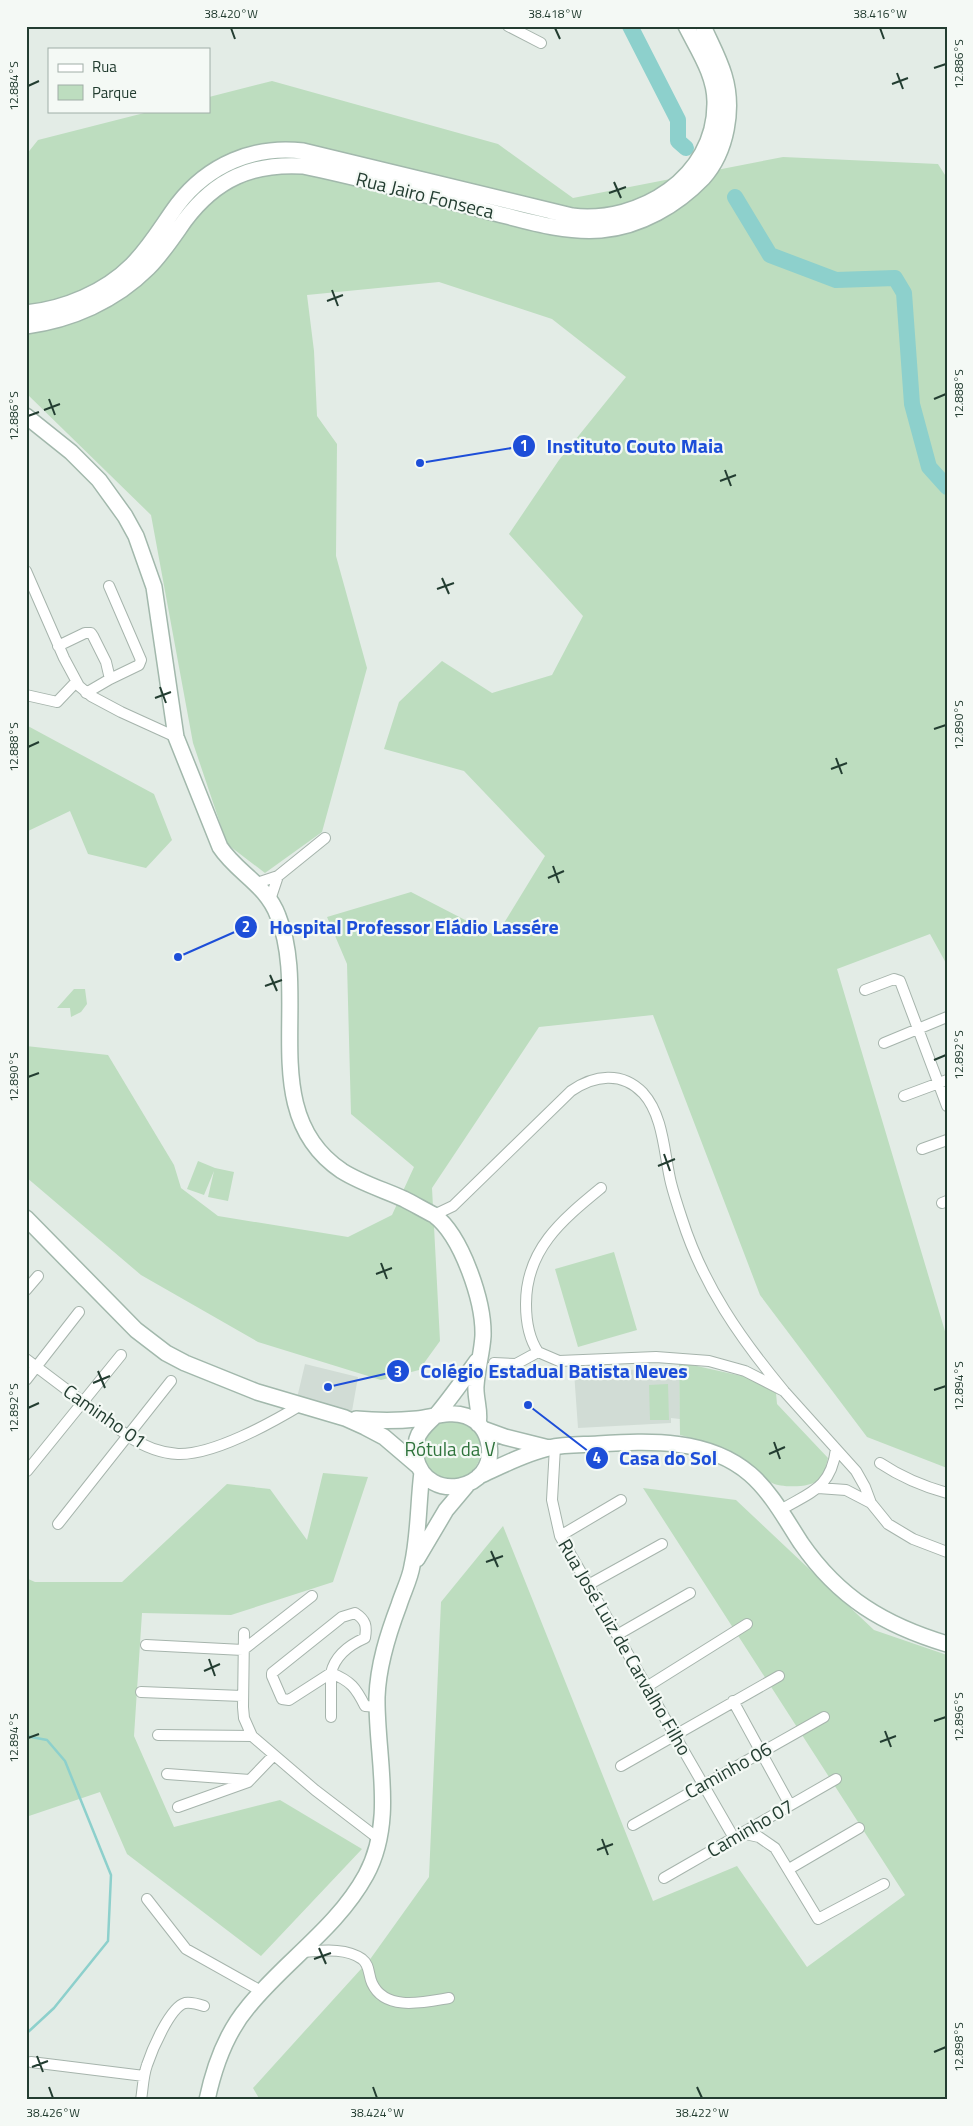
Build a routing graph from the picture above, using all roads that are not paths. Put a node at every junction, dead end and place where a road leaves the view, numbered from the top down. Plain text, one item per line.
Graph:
1 (508, 26) edge
2 (686, 26) edge
3 (703, 26) edge
4 (541, 42) dead end
5 (26, 313) edge
6 (26, 326) edge
7 (26, 416) edge
8 (26, 571) edge
9 (109, 586) dead end
10 (58, 646) junction
11 (110, 678) junction
12 (76, 682) junction
13 (86, 693) junction
14 (26, 695) edge
15 (176, 737) junction
16 (325, 838) dead end
17 (278, 876) junction
18 (257, 883) junction
19 (270, 900) junction
20 (865, 990) dead end
21 (947, 1017) edge
22 (917, 1029) junction
23 (884, 1043) dead end
24 (942, 1082) edge
25 (904, 1096) dead end
26 (947, 1106) edge
27 (947, 1140) edge
28 (922, 1149) dead end
29 (601, 1188) dead end
30 (26, 1218) edge
31 (439, 1219) junction
32 (38, 1276) dead end
33 (26, 1290) edge
34 (79, 1312) dead end
35 (538, 1352) junction
36 (121, 1355) dead end
37 (26, 1359) edge
38 (478, 1359) junction
39 (494, 1363) dead end
40 (37, 1367) junction
41 (26, 1380) edge
42 (171, 1381) dead end
43 (784, 1390) junction
44 (82, 1402) junction
45 (301, 1405) junction
46 (436, 1415) junction
47 (345, 1418) junction
48 (480, 1426) junction
49 (128, 1436) junction
50 (552, 1447) junction
51 (836, 1449) junction
52 (880, 1463) dead end
53 (420, 1469) junction
54 (27, 1471) edge
55 (473, 1480) junction
56 (818, 1488) junction
57 (947, 1493) edge
58 (621, 1500) dead end
59 (872, 1503) junction
60 (779, 1511) junction
61 (58, 1524) dead end
62 (560, 1536) junction
63 (662, 1544) dead end
64 (947, 1552) edge
65 (412, 1567) junction
66 (588, 1585) junction
67 (690, 1593) dead end
68 (312, 1596) dead end
69 (746, 1624) dead end
70 (244, 1633) dead end
71 (617, 1635) junction
72 (947, 1644) edge
73 (146, 1645) dead end
74 (243, 1650) junction
75 (331, 1673) junction
76 (779, 1676) dead end
77 (648, 1686) junction
78 (141, 1692) dead end
79 (242, 1696) junction
80 (733, 1702) junction
81 (378, 1707) junction
82 (331, 1717) dead end
83 (824, 1717) dead end
84 (158, 1735) dead end
85 (676, 1735) junction
86 (252, 1736) junction
87 (760, 1752) junction
88 (273, 1756) junction
89 (621, 1766) dead end
90 (167, 1774) dead end
91 (836, 1779) dead end
92 (250, 1780) junction
93 (703, 1784) junction
94 (790, 1805) junction
95 (178, 1807) dead end
96 (632, 1825) dead end
97 (859, 1828) dead end
98 (738, 1835) junction
99 (379, 1839) junction
100 (788, 1868) junction
101 (664, 1878) dead end
102 (884, 1884) dead end
103 (147, 1899) dead end
104 (301, 1952) junction
105 (261, 1991) junction
106 (449, 1998) dead end
107 (204, 2006) dead end
108 (31, 2062) dead end
109 (144, 2076) junction
110 (142, 2100) edge
111 (207, 2100) edge

1 - 4 street
2 - 5 main road, Rua Jairo Fonseca
3 - 6 main road, Rua Jairo Fonseca
7 - 15 main road
8 - 10 street
9 - 11 street
10 - 11 street
10 - 12 street
11 - 13 street
12 - 13 street
12 - 14 street
13 - 15 street
15 - 18 main road
16 - 17 street
17 - 18 street
17 - 19 street
18 - 19 main road
19 - 31 main road
20 - 22 street
21 - 22 street
22 - 23 street
22 - 24 street
24 - 25 street
24 - 26 street
27 - 28 street
29 - 35 street
30 - 45 main road
31 - 38 main road
31 - 43 street
32 - 33 street
34 - 40 street
35 - 39 street
35 - 43 street
36 - 44 street
37 - 40 street, Caminho 01
38 - 46 main road
38 - 48 main road
40 - 41 street
40 - 44 street, Caminho 01
42 - 49 street
43 - 51 street
44 - 49 street, Caminho 01
44 - 54 street
45 - 47 main road
45 - 49 street, Caminho 01
46 - 47 main road
46 - 48 main road
46 - 53 main road
47 - 53 main road
48 - 50 main road
48 - 55 main road
49 - 61 street
50 - 55 main road
50 - 60 main road
50 - 62 street, Rua José Luiz de Carvalho Filho
51 - 56 street
51 - 59 street
52 - 57 street
53 - 55 main road
53 - 65 main road
55 - 65 main road
56 - 59 street
56 - 60 street
58 - 62 street
59 - 64 street
60 - 72 main road
62 - 66 street, Rua José Luiz de Carvalho Filho
63 - 66 street
65 - 81 main road
66 - 71 street, Rua José Luiz de Carvalho Filho
67 - 71 street
68 - 74 street
69 - 77 street
70 - 74 street
71 - 77 street, Rua José Luiz de Carvalho Filho
73 - 74 street
74 - 79 street
75 - 75 street
75 - 81 street
75 - 82 street
76 - 80 street
77 - 85 street, Rua José Luiz de Carvalho Filho
78 - 79 street
79 - 86 street
80 - 85 street
80 - 87 street
81 - 99 main road
83 - 87 street, Caminho 06
84 - 86 street
85 - 89 street
85 - 93 street, Rua José Luiz de Carvalho Filho
86 - 88 street
87 - 93 street, Caminho 06
87 - 94 street
88 - 92 street
88 - 99 street
90 - 92 street
91 - 94 street, Caminho 07
92 - 95 street
93 - 96 street, Caminho 06
93 - 98 street, Rua José Luiz de Carvalho Filho
94 - 98 street, Caminho 07
97 - 100 street
98 - 100 street
98 - 101 street, Caminho 07
99 - 104 main road
100 - 102 street
103 - 105 street
104 - 105 main road
104 - 106 street
105 - 111 main road
107 - 109 street
108 - 109 street
109 - 110 street

